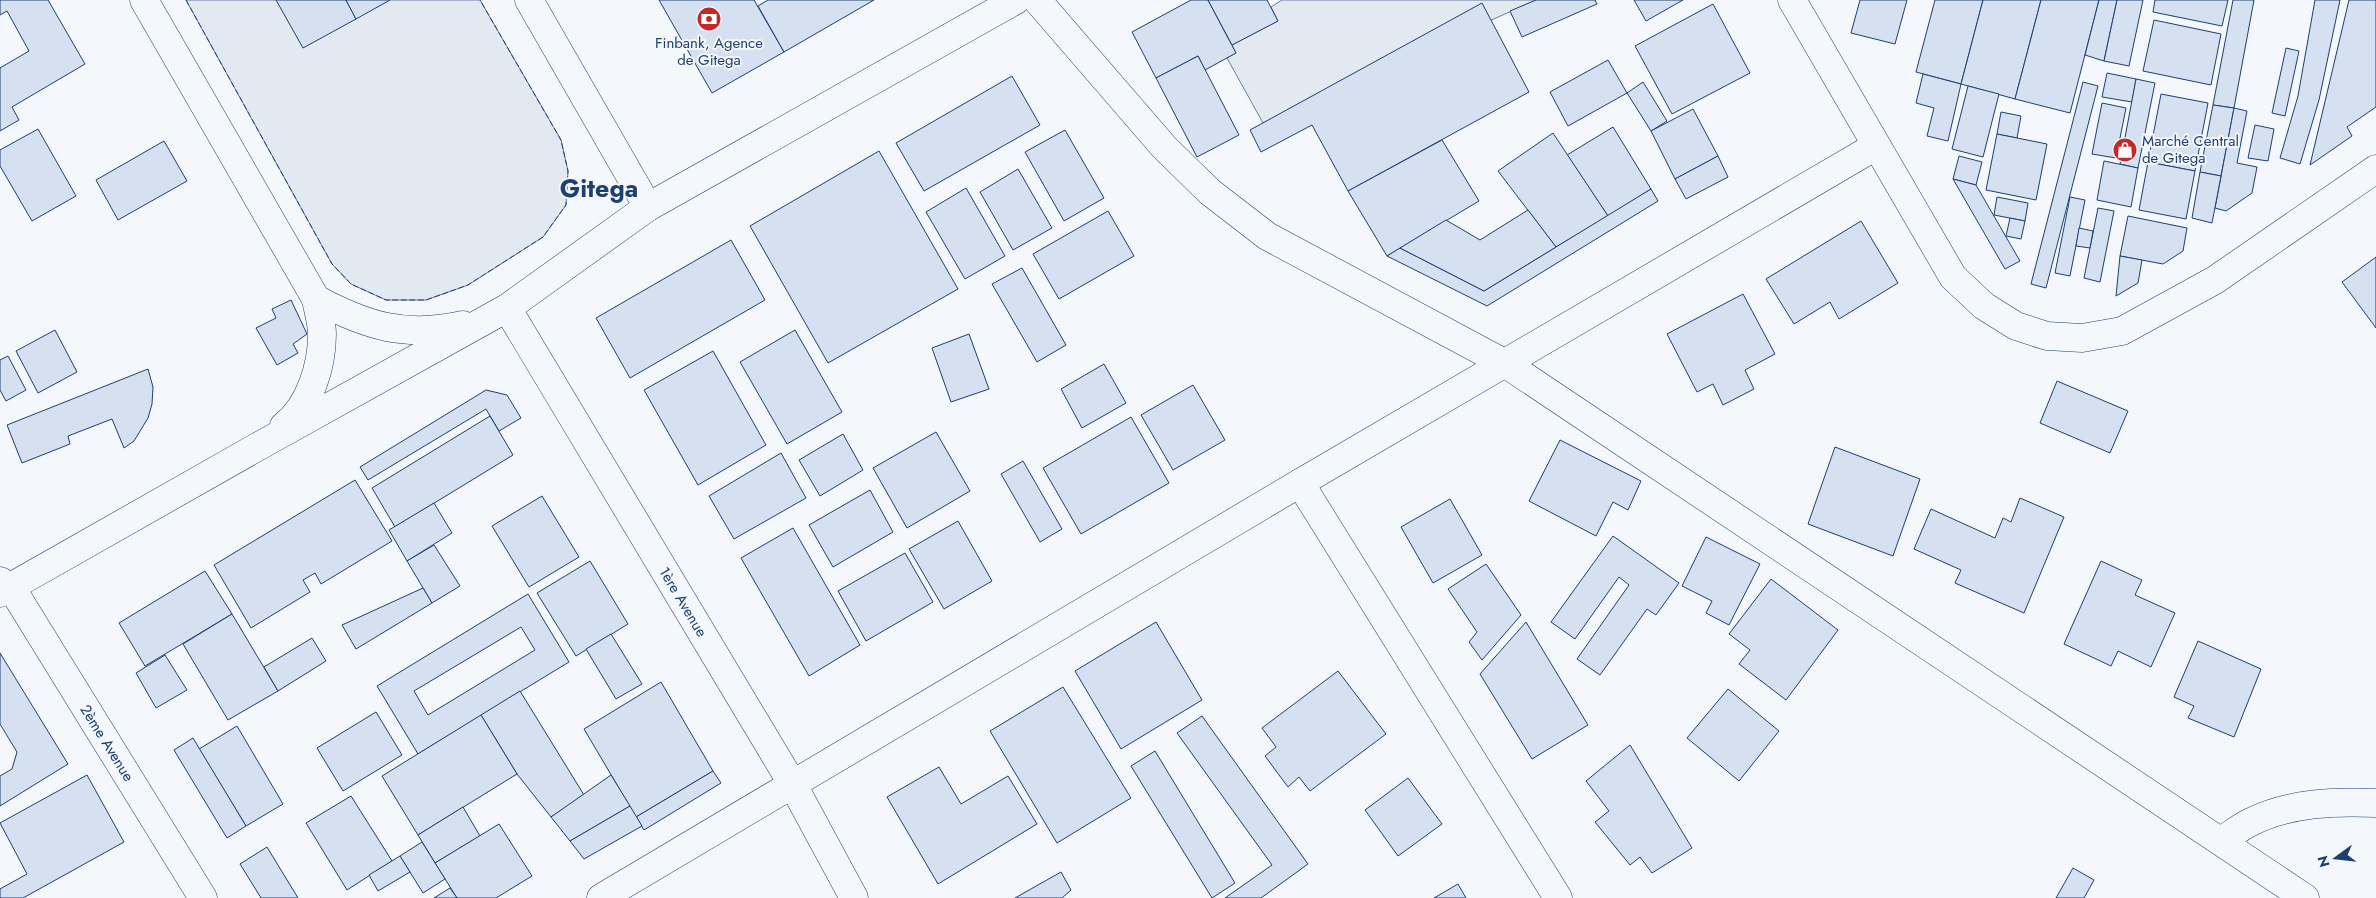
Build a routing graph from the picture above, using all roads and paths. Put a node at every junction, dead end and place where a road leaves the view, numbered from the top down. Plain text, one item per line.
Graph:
1 (144, 0) edge
2 (529, 0) edge
3 (1016, 0) edge
4 (1037, 0) edge
5 (1792, 0) edge
6 (1876, 146) junction
7 (2376, 169) edge
8 (648, 207) junction
9 (316, 299) junction
10 (496, 314) junction
11 (1506, 364) junction
12 (259, 446) junction
13 (1300, 483) junction
14 (4, 587) edge
15 (793, 785) junction
16 (2376, 803) edge
17 (2221, 841) junction
18 (203, 898) edge
19 (601, 898) edge
20 (854, 898) edge
21 (1558, 898) edge
22 (2305, 898) edge

1 - 9 street
2 - 8 street
3 - 8 street
4 - 11 street
5 - 6 street
6 - 7 street
6 - 11 street
8 - 10 street
9 - 10 street
9 - 12 street
10 - 12 street
10 - 15 street, 1ère Avenue
11 - 13 street
11 - 17 street
12 - 14 street
13 - 15 street
13 - 21 street
14 - 18 street, 2ème Avenue
15 - 19 street
15 - 20 street, 1ère Avenue
16 - 17 street
17 - 22 street

